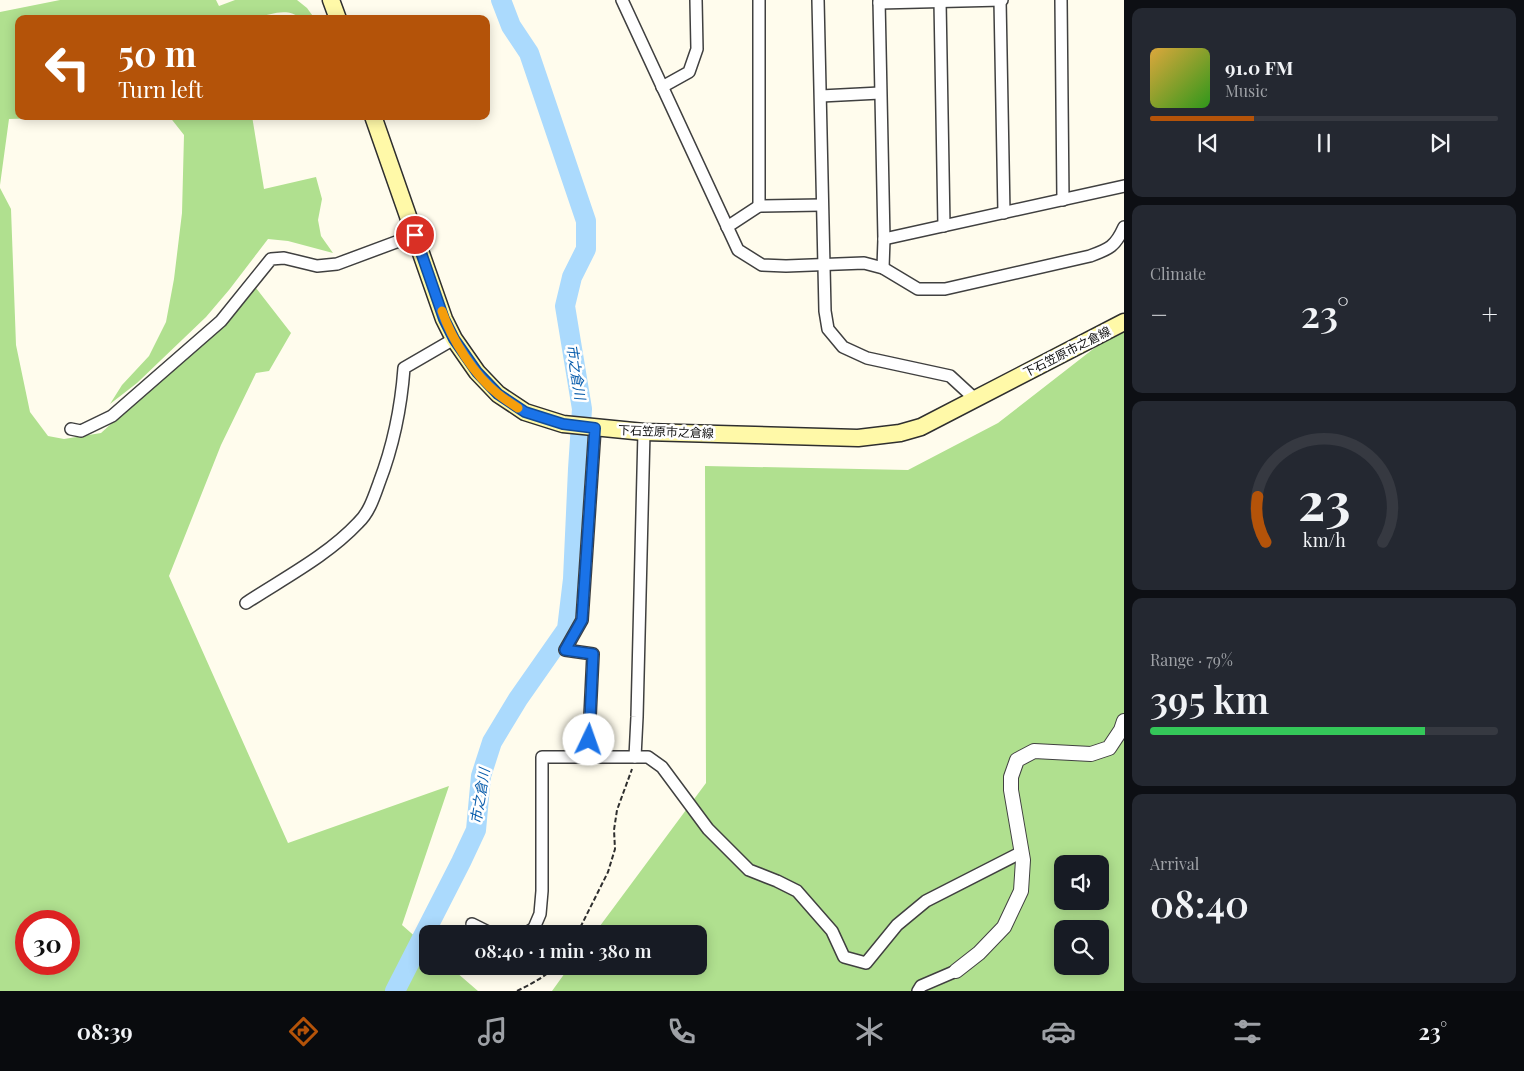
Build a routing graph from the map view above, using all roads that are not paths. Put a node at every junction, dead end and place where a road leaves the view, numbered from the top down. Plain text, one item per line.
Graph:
1 (332, 0) edge
2 (622, 0) edge
3 (696, 0) edge
4 (760, 0) edge
5 (818, 0) edge
6 (1001, 0) edge
7 (1061, 0) edge
8 (879, 1) edge
9 (940, 1) junction
10 (337, 15) edge
11 (662, 87) junction
12 (880, 93) junction
13 (820, 96) junction
14 (374, 120) edge
15 (1124, 186) edge
16 (1062, 200) junction
17 (822, 205) junction
18 (760, 206) junction
19 (1004, 213) junction
20 (944, 226) junction
21 (727, 227) junction
22 (1124, 227) edge
23 (415, 235) junction
24 (884, 239) junction
25 (824, 264) junction
26 (883, 268) junction
27 (1124, 322) edge
28 (454, 339) junction
29 (976, 399) junction
30 (595, 428) junction
31 (71, 429) dead end
32 (644, 432) junction
33 (246, 603) dead end
34 (1124, 721) edge
35 (588, 757) junction
36 (635, 757) junction
37 (1022, 852) junction
38 (535, 925) edge
39 (956, 971) joint
40 (918, 991) edge

1 - 10 main road
2 - 11 street
3 - 11 street
4 - 18 street
5 - 13 street
6 - 9 street
6 - 19 street
7 - 16 street
8 - 9 street
8 - 12 street
9 - 20 street
11 - 21 street
12 - 13 street
12 - 24 street
13 - 17 street
14 - 23 main road, 下石笠原市之倉線
15 - 16 street
16 - 19 street
17 - 18 street
17 - 25 street
18 - 21 street
19 - 20 street
20 - 24 street
21 - 25 street
22 - 26 street
23 - 28 main road, 下石笠原市之倉線
23 - 31 street
24 - 26 street
25 - 26 street
25 - 29 street
27 - 29 main road, 下石笠原市之倉線
28 - 30 main road, 下石笠原市之倉線
28 - 33 street
29 - 32 main road, 下石笠原市之倉線
30 - 32 main road, 下石笠原市之倉線
30 - 35 street
32 - 36 street
34 - 37 street
35 - 36 street
35 - 38 street
36 - 37 street
37 - 39 street
39 - 40 street

